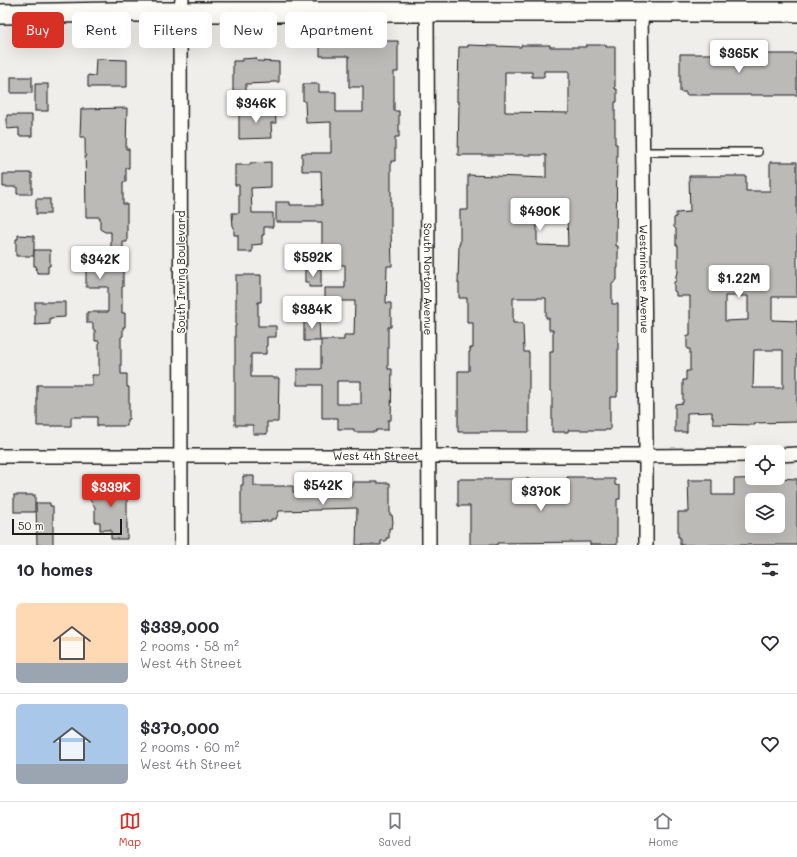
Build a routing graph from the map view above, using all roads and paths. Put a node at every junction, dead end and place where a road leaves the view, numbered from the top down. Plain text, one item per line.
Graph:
1 (181, 6) edge
2 (467, 6) edge
3 (427, 12) junction
4 (641, 12) junction
5 (797, 12) edge
6 (0, 14) edge
7 (642, 152) junction
8 (758, 152) dead end
9 (797, 454) edge
10 (428, 455) junction
11 (745, 455) edge
12 (785, 455) edge
13 (0, 456) edge
14 (180, 456) junction
15 (646, 456) junction
16 (181, 545) edge
17 (429, 545) edge
18 (646, 545) edge

1 - 3 main road
1 - 6 main road
1 - 14 street, South Irving Boulevard
2 - 3 main road
2 - 4 main road
3 - 10 street, South Norton Avenue
4 - 5 main road
4 - 7 street, Westminster Avenue
7 - 8 lane
7 - 15 street, Westminster Avenue
9 - 12 street
10 - 14 street, West 4th Street
10 - 15 street, West 4th Street
10 - 17 street, South Norton Avenue
11 - 15 street, West 4th Street
13 - 14 street, West 4th Street
14 - 16 street, South Irving Boulevard
15 - 18 street, Westminster Avenue

